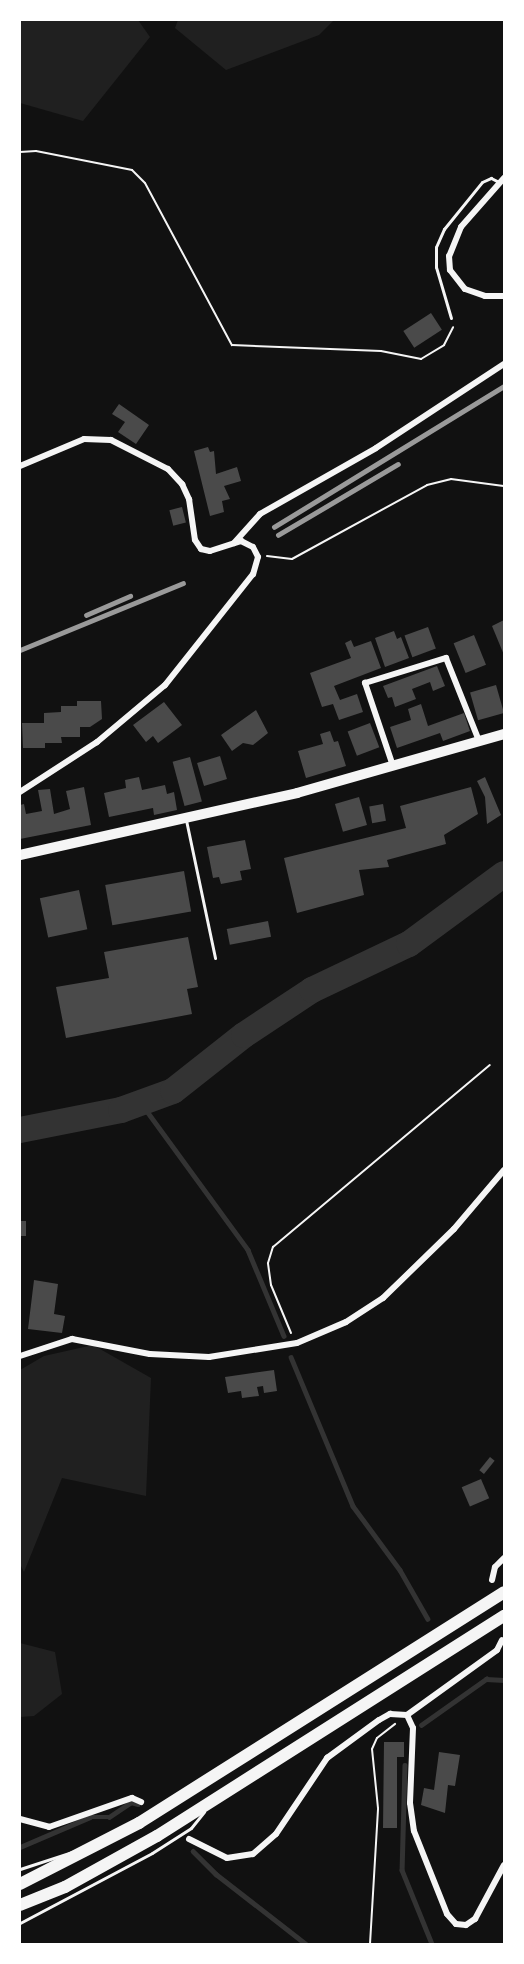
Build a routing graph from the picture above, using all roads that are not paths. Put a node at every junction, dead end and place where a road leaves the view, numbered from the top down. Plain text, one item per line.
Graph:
1 (502, 181) edge
2 (504, 296) edge
3 (451, 318) road end
4 (504, 364) edge
5 (20, 466) edge
6 (233, 543) junction
7 (504, 734) edge
8 (479, 741) junction
9 (393, 766) junction
10 (20, 792) edge
11 (186, 818) junction
12 (20, 855) edge
13 (215, 958) dead end
14 (504, 1170) edge
15 (20, 1356) edge
16 (504, 1558) edge
17 (492, 1580) dead end
18 (504, 1592) edge
19 (504, 1616) edge
20 (502, 1640) dead end
21 (407, 1715) junction
22 (141, 1802) dead end
23 (212, 1802) junction
24 (20, 1819) edge
25 (189, 1839) dead end
26 (86, 1853) junction
27 (504, 1865) edge
28 (20, 1869) edge
29 (20, 1884) edge
30 (20, 1905) edge
31 (20, 1923) edge

1 - 2 street
1 - 3 lane
4 - 6 street
5 - 6 street
6 - 10 street
7 - 8 main road
8 - 9 main road
8 - 9 street
9 - 11 main road
11 - 12 main road
11 - 13 lane
14 - 15 street
16 - 17 street
18 - 26 highway
19 - 23 highway
20 - 21 street
21 - 25 street
21 - 27 street
22 - 24 street
23 - 30 highway
23 - 31 lane
26 - 28 lane
26 - 29 highway

